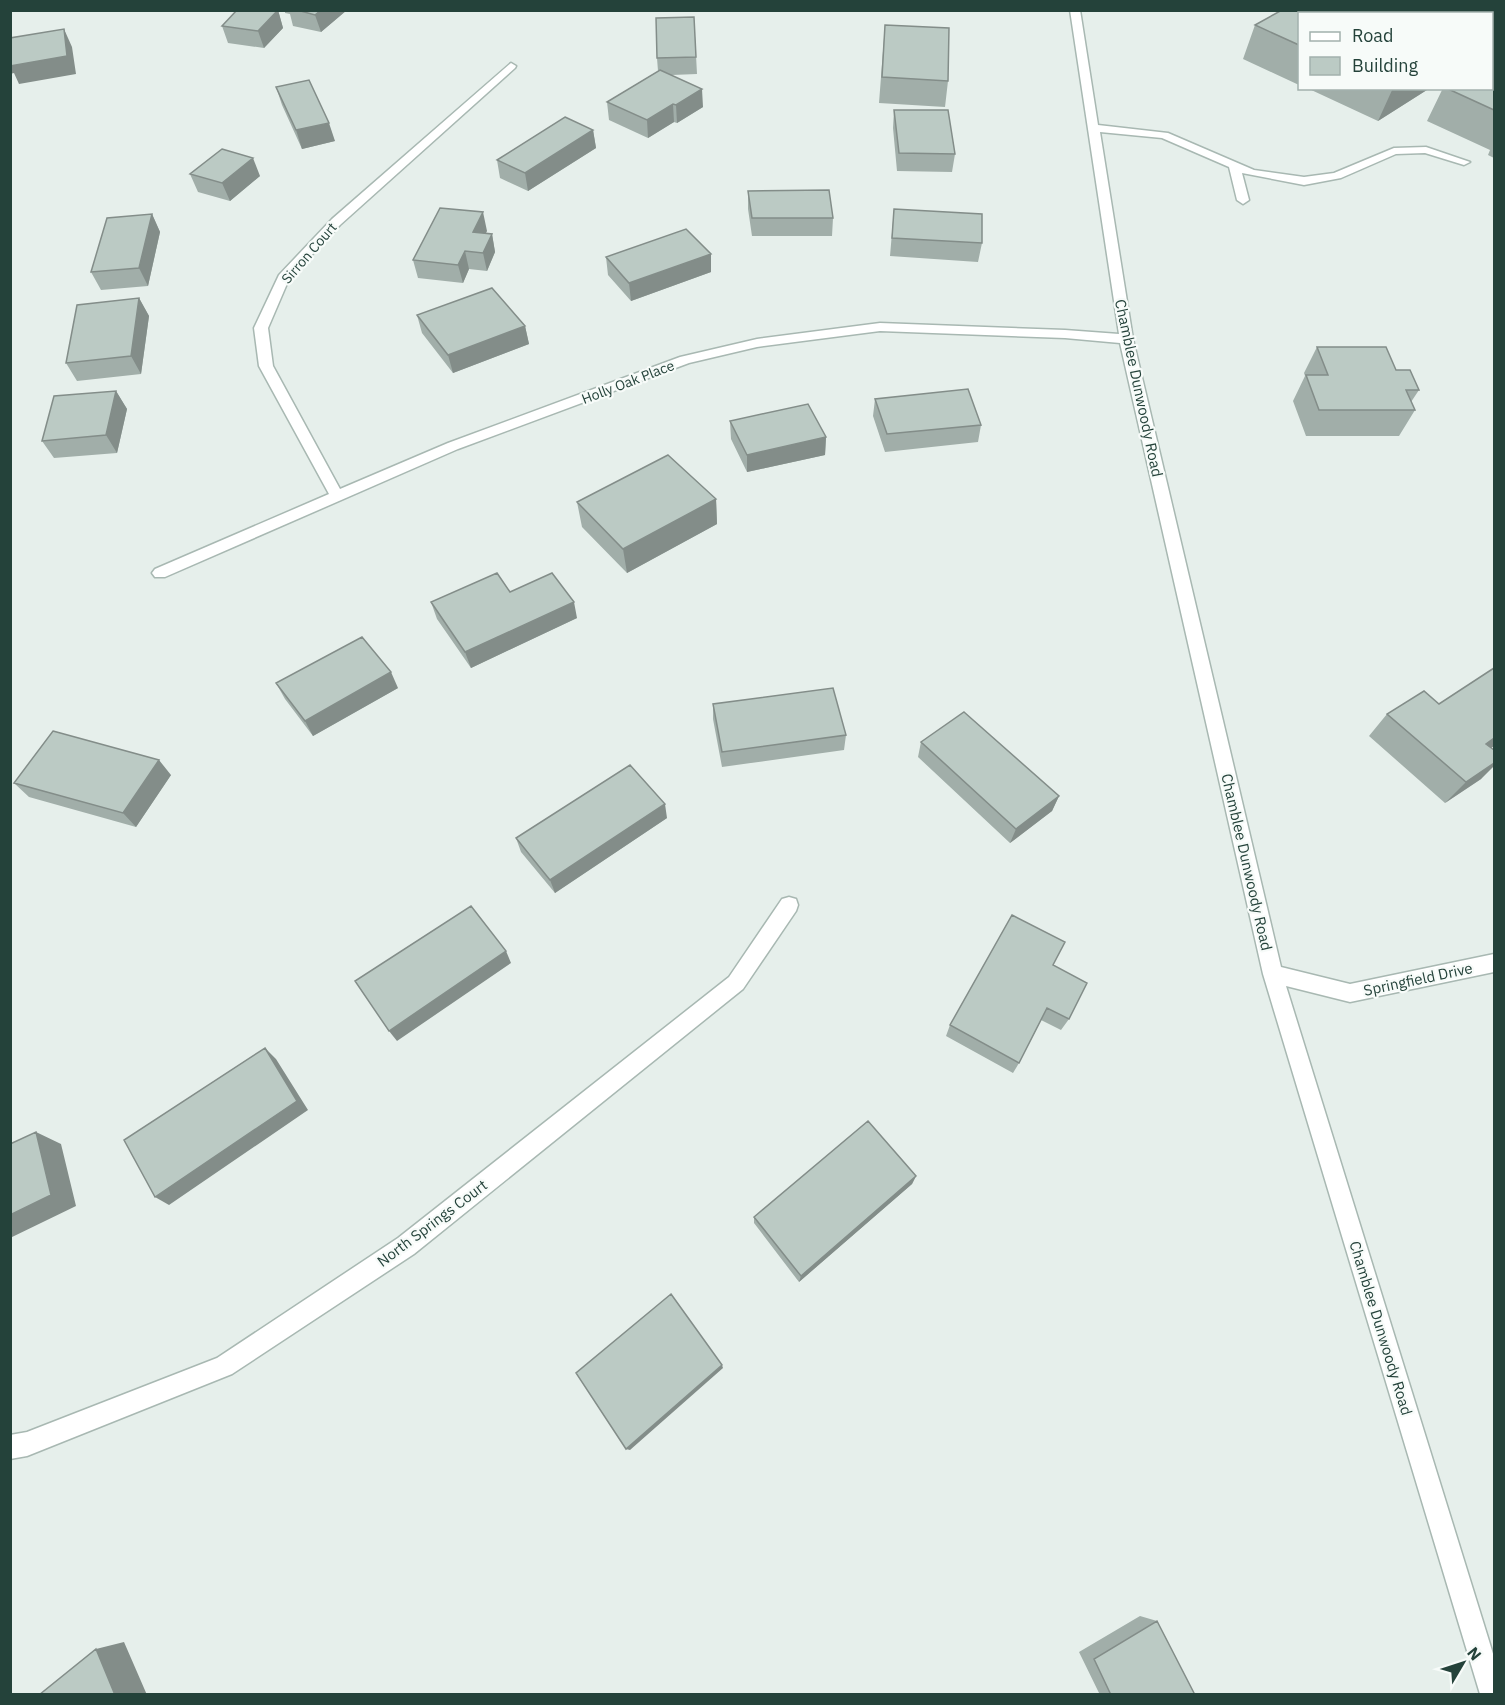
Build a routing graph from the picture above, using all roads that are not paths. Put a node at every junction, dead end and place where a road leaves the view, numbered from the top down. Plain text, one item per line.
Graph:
1 (1075, 10) edge
2 (511, 66) dead end
3 (1093, 128) junction
4 (1464, 162) dead end
5 (1234, 166) junction
6 (1243, 200) dead end
7 (1126, 339) junction
8 (337, 496) junction
9 (160, 573) dead end
10 (789, 905) dead end
11 (1494, 963) edge
12 (1273, 974) junction
13 (10, 1447) edge
14 (1493, 1695) edge

1 - 3 street, Chamblee Dunwoody Road
2 - 8 street, Sirron Court
3 - 5 street
3 - 7 street, Chamblee Dunwoody Road
4 - 5 street
5 - 6 street
7 - 8 street, Holly Oak Place
7 - 12 street, Chamblee Dunwoody Road
8 - 9 street, Holly Oak Place
10 - 13 street, North Springs Court
11 - 12 street, Springfield Drive
12 - 14 street, Chamblee Dunwoody Road

